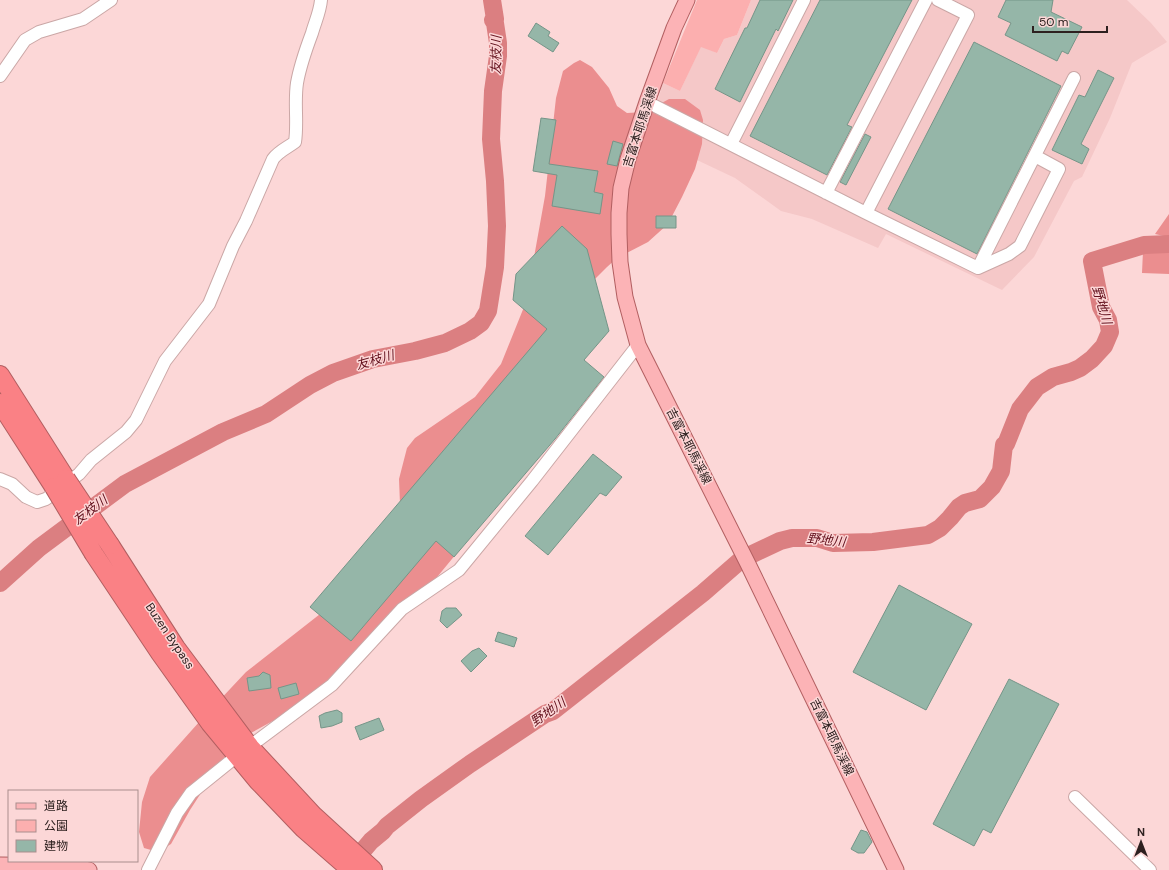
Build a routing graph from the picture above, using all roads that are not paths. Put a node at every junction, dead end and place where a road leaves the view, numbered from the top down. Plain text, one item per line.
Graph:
1 (111, 0) edge
2 (321, 0) edge
3 (687, 0) edge
4 (804, 0) edge
5 (926, 0) edge
6 (938, 0) edge
7 (0, 76) edge
8 (1074, 78) dead end
9 (647, 102) junction
10 (731, 144) junction
11 (1034, 156) junction
12 (826, 193) junction
13 (866, 213) junction
14 (978, 268) junction
15 (638, 345) junction
16 (0, 376) edge
17 (0, 403) edge
18 (0, 479) edge
19 (60, 483) junction
20 (244, 752) junction
21 (1075, 796) dead end
22 (0, 864) edge
23 (89, 870) edge
24 (148, 870) edge
25 (351, 870) edge
26 (373, 870) edge
27 (896, 870) edge
28 (1150, 870) edge

1 - 7 street
2 - 18 street
3 - 9 main road, 吉富本耶馬渓線
4 - 10 street
5 - 12 street
6 - 13 street
8 - 11 street
9 - 10 street
9 - 15 main road, 吉富本耶馬渓線
10 - 12 street
11 - 14 street
11 - 14 street
12 - 13 street
13 - 14 street
15 - 20 street
15 - 27 main road, 吉富本耶馬渓線
16 - 19 highway, Buzen Bypass
17 - 19 highway, Buzen Bypass
19 - 20 highway, Buzen Bypass, bridge
19 - 20 highway, Buzen Bypass, bridge
20 - 24 street
20 - 25 highway, Buzen Bypass
20 - 26 highway, Buzen Bypass
21 - 28 street
22 - 23 main road

